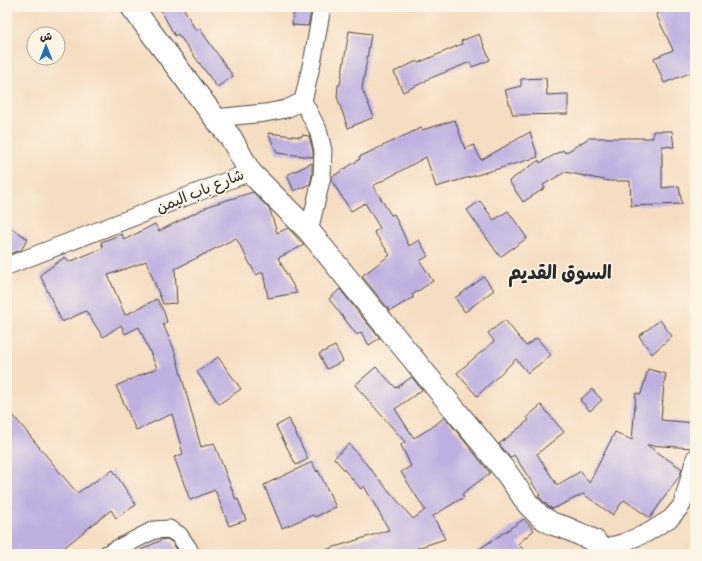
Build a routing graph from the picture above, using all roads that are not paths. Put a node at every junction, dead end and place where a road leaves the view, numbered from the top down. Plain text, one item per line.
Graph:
1 (132, 7) edge
2 (322, 7) edge
3 (304, 101) junction
4 (215, 118) junction
5 (250, 172) junction
6 (309, 231) junction
7 (7, 266) edge
8 (695, 458) edge
9 (599, 552) edge
10 (107, 554) edge
11 (191, 554) edge

1 - 4 street, شارع باب اليمن
2 - 3 street
3 - 4 street
3 - 6 street
4 - 5 street, شارع باب اليمن
5 - 6 street
5 - 7 street, شارع باب اليمن
6 - 9 street
8 - 9 street
10 - 11 street

